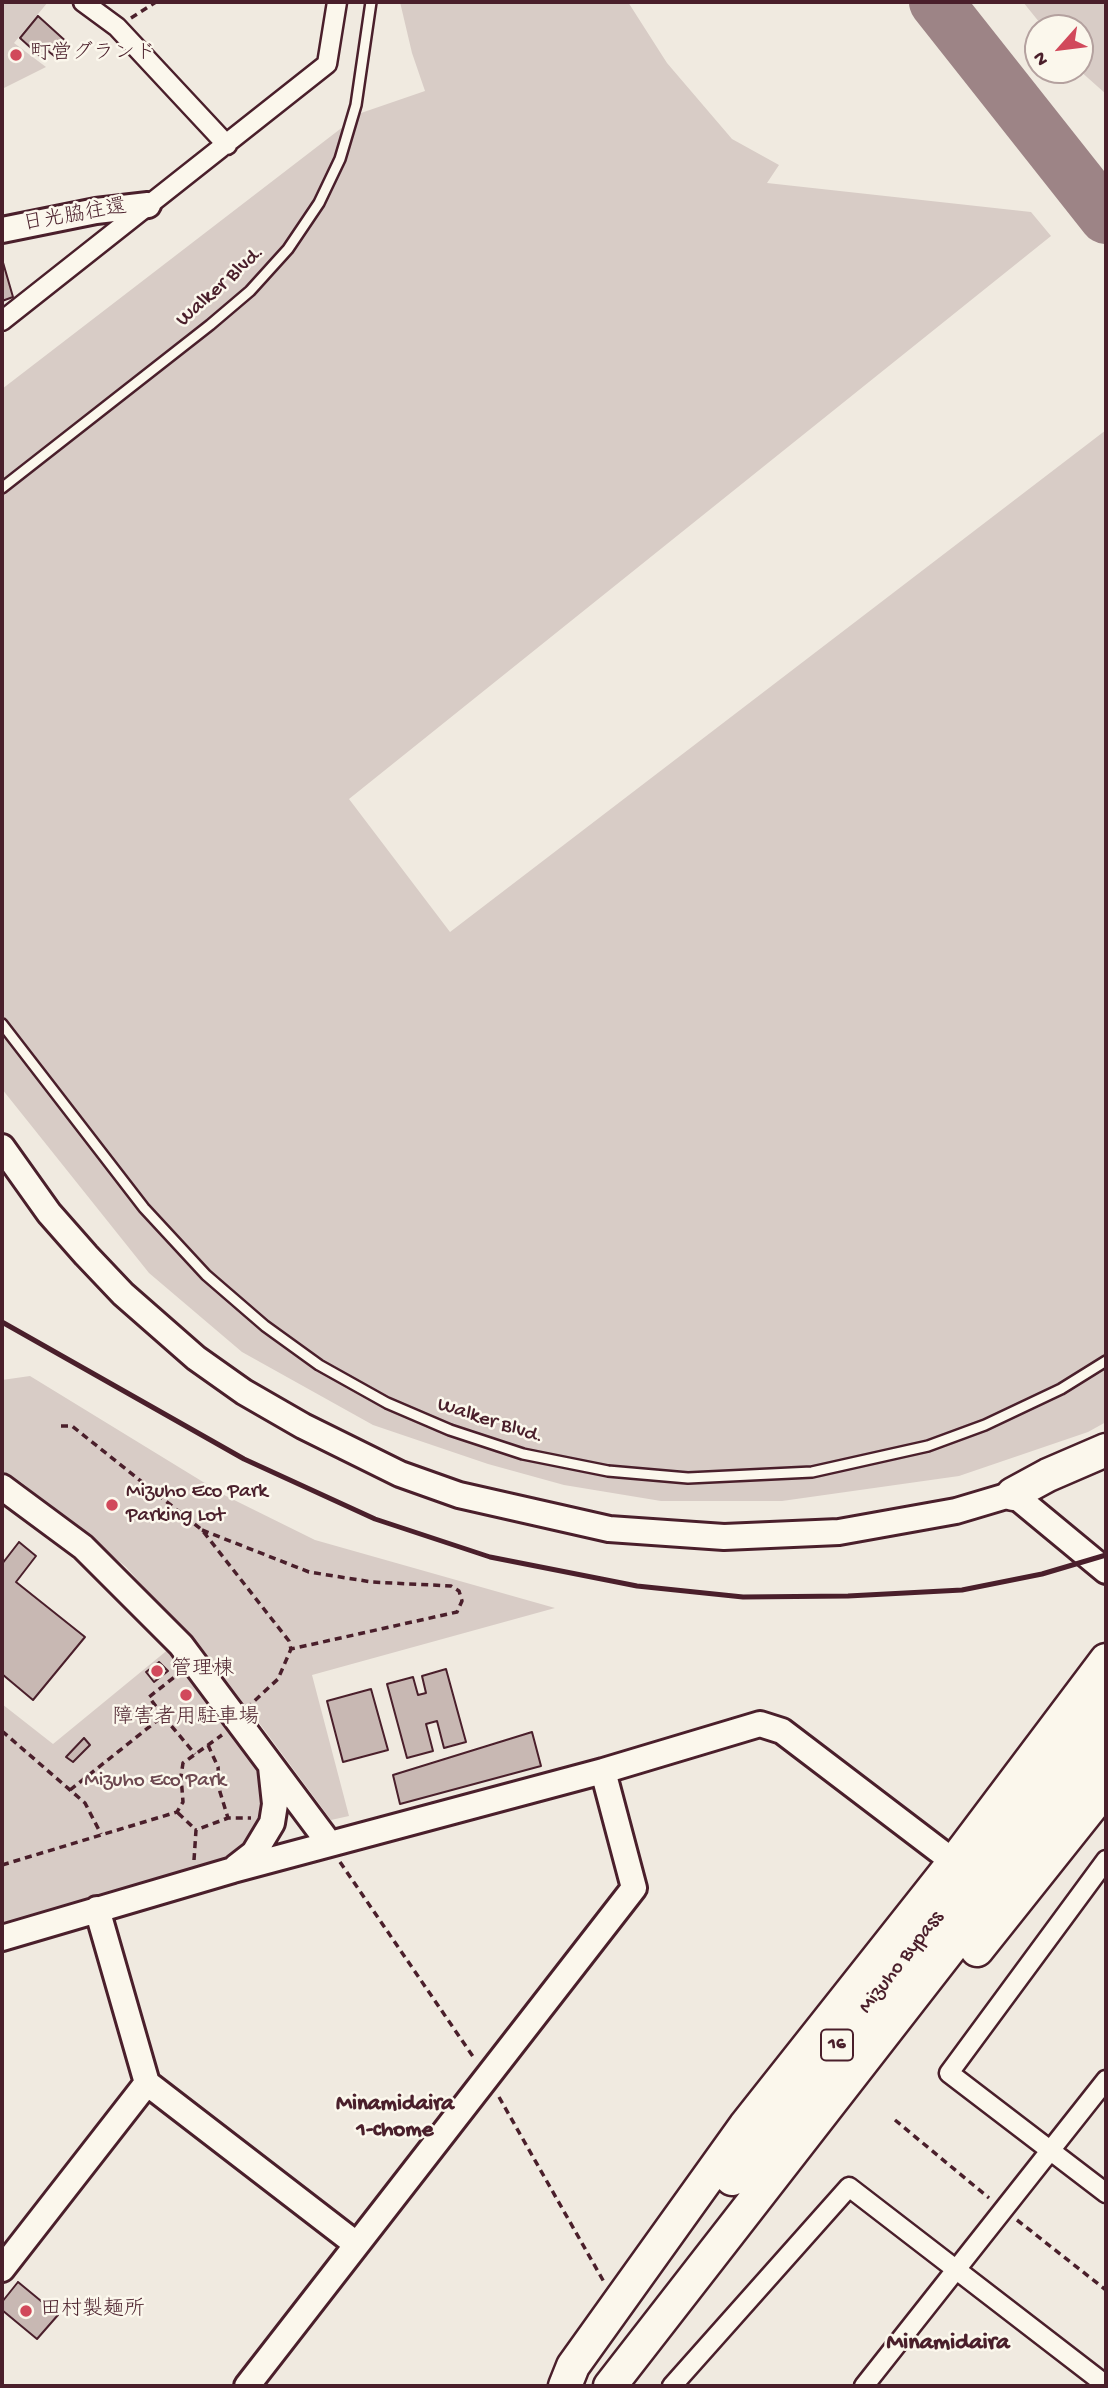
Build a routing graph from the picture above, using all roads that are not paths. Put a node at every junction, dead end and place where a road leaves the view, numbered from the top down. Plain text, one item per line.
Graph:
1 (83, 2) edge
2 (337, 2) edge
3 (371, 2) edge
4 (226, 145) junction
5 (148, 205) junction
6 (2, 230) edge
7 (2, 321) edge
8 (2, 488) edge
9 (2, 1024) edge
10 (2, 1147) edge
11 (1106, 1361) edge
12 (1106, 1450) edge
13 (1106, 1463) edge
14 (2, 1487) edge
15 (1013, 1494) junction
16 (1106, 1571) edge
17 (1106, 1660) edge
18 (1106, 1704) edge
19 (1106, 1748) edge
20 (270, 1765) junction
21 (603, 1771) junction
22 (1106, 1788) edge
23 (329, 1843) junction
24 (1106, 1860) edge
25 (954, 1862) junction
26 (233, 1870) junction
27 (97, 1909) junction
28 (2, 1938) edge
29 (1106, 2080) edge
30 (147, 2083) junction
31 (1052, 2150) junction
32 (1106, 2193) edge
33 (356, 2244) junction
34 (715, 2253) junction
35 (2, 2269) edge
36 (956, 2271) junction
37 (871, 2384) edge
38 (675, 2385) edge
39 (1106, 2385) edge
40 (247, 2386) edge
41 (567, 2386) edge
42 (610, 2386) edge

1 - 4 street
2 - 4 street
3 - 8 lane, Walker Blvd.
4 - 5 street
5 - 6 street, 日光脇往還
5 - 7 street
9 - 11 lane, Walker Blvd.
10 - 15 street
12 - 15 highway
13 - 15 highway
14 - 20 street
15 - 16 street
17 - 25 highway
18 - 41 highway, Mizuho Bypass / 16
19 - 34 highway, Mizuho Bypass / 16
20 - 23 street
20 - 26 street
21 - 23 street
21 - 25 street
21 - 33 street
22 - 34 highway
23 - 26 street
24 - 31 street
25 - 41 highway
26 - 27 street
27 - 28 street
27 - 30 street
29 - 31 street
30 - 33 street
30 - 35 street
31 - 32 street
31 - 36 street
33 - 40 street
34 - 42 highway, Mizuho Bypass / 16
36 - 37 street
36 - 38 street
36 - 39 street

